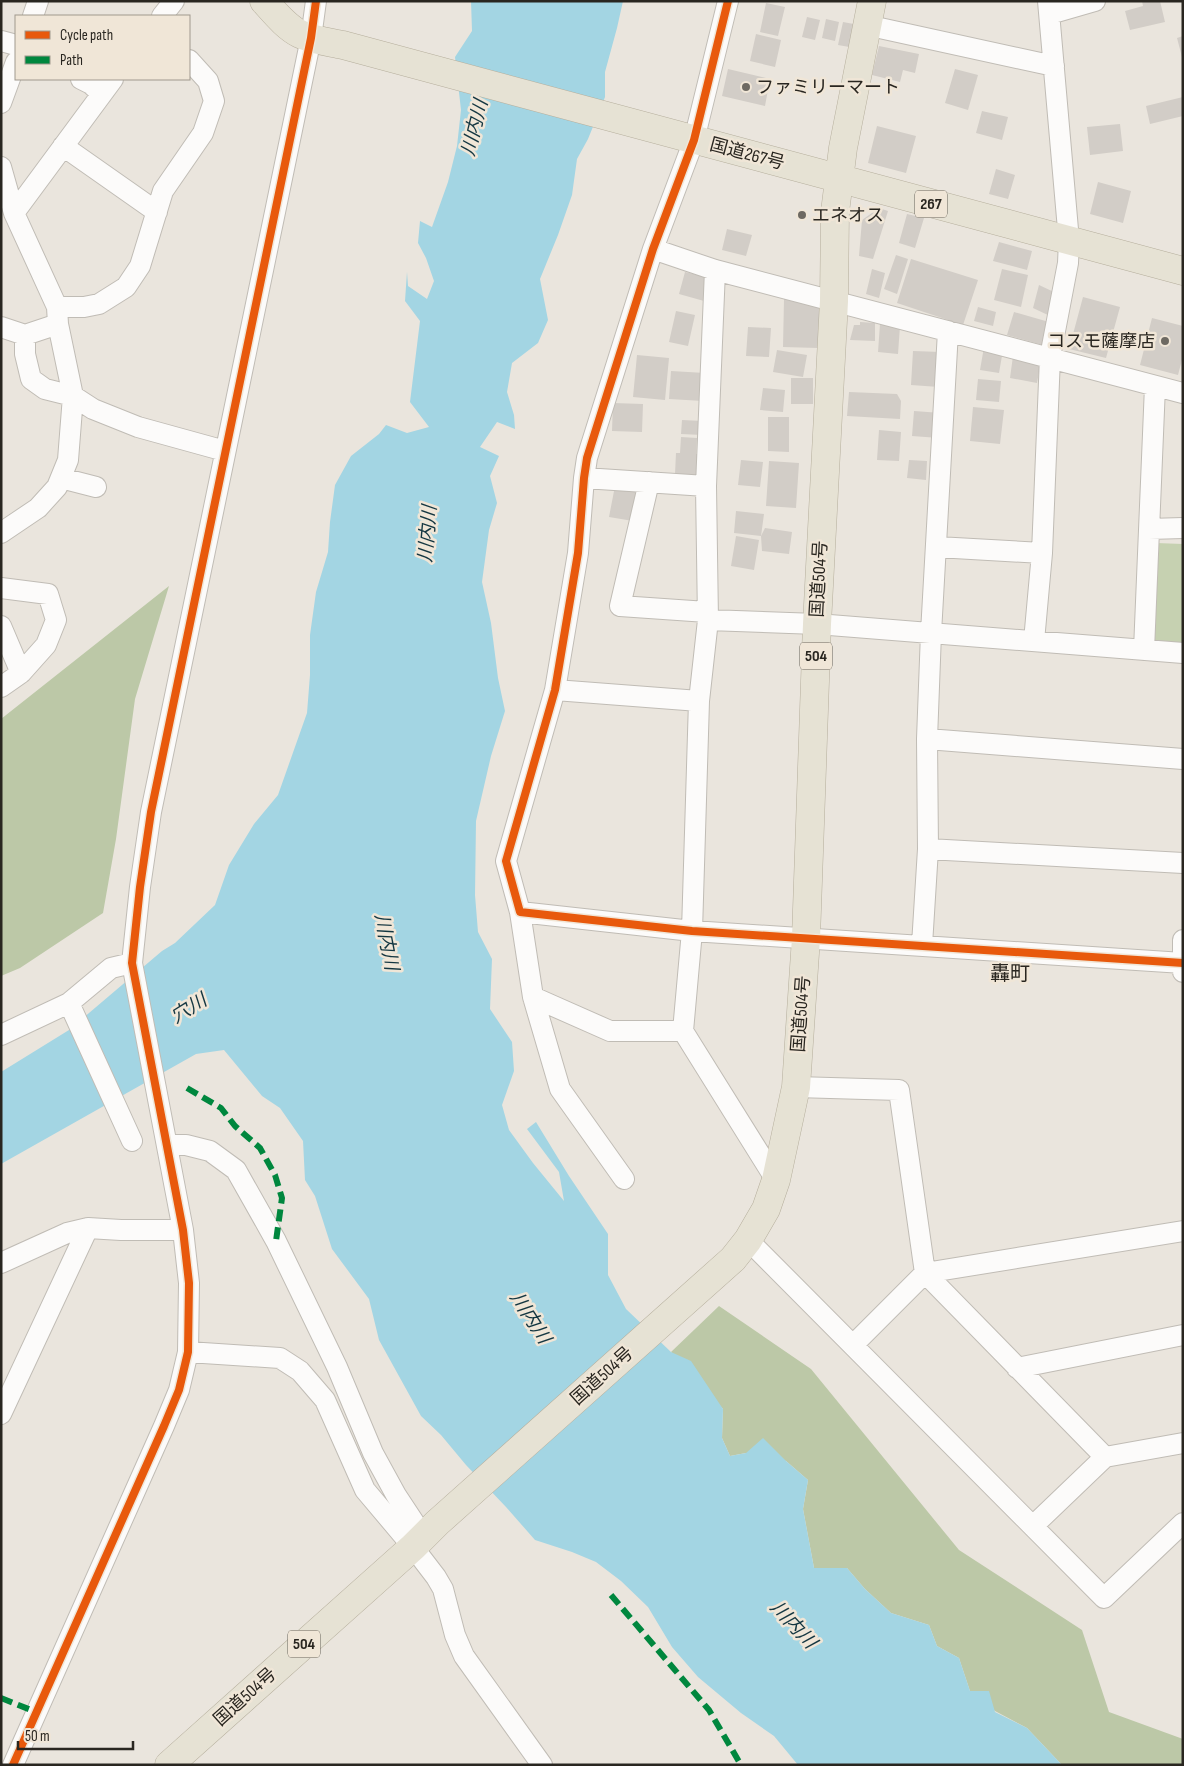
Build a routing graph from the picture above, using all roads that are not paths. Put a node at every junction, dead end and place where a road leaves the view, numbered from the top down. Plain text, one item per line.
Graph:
1 (38, 1) edge
2 (174, 1) edge
3 (264, 1) edge
4 (316, 1) edge
5 (728, 1) edge
6 (1095, 1) edge
7 (1049, 8) edge
8 (869, 13) edge
9 (33, 15) edge
10 (163, 15) edge
11 (311, 38) junction
12 (1, 41) edge
13 (15, 45) edge
14 (190, 61) edge
15 (15, 65) edge
16 (1054, 66) junction
17 (83, 80) edge
18 (108, 86) edge
19 (1, 103) edge
20 (687, 138) junction
21 (63, 146) junction
22 (1, 167) edge
23 (839, 179) junction
24 (157, 212) junction
25 (14, 213) junction
26 (1069, 241) junction
27 (653, 249) junction
28 (716, 270) junction
29 (1183, 271) edge
30 (834, 301) junction
31 (57, 316) junction
32 (1, 327) edge
33 (948, 331) junction
34 (25, 336) junction
35 (1050, 357) junction
36 (1155, 386) junction
37 (1183, 393) edge
38 (73, 396) junction
39 (225, 451) junction
40 (61, 478) junction
41 (584, 478) junction
42 (649, 482) junction
43 (706, 486) junction
44 (96, 487) dead end
45 (1183, 528) edge
46 (1149, 529) junction
47 (1, 533) edge
48 (937, 547) junction
49 (1042, 553) junction
50 (1, 588) edge
51 (707, 616) junction
52 (817, 624) junction
53 (1, 626) edge
54 (931, 633) junction
55 (1034, 641) junction
56 (1144, 650) junction
57 (1183, 653) edge
58 (21, 673) junction
59 (1, 687) edge
60 (554, 690) junction
61 (699, 700) junction
62 (927, 739) junction
63 (1183, 759) edge
64 (928, 849) junction
65 (1183, 863) edge
66 (520, 912) junction
67 (692, 931) junction
68 (806, 938) junction
69 (1183, 940) edge
70 (922, 945) junction
71 (132, 963) junction
72 (1182, 966) edge
73 (532, 997) junction
74 (72, 1008) junction
75 (683, 1031) junction
76 (1, 1035) edge
77 (796, 1087) junction
78 (132, 1141) dead end
79 (167, 1145) junction
80 (624, 1179) dead end
81 (776, 1180) junction
82 (88, 1228) junction
83 (182, 1230) junction
84 (1183, 1231) edge
85 (748, 1240) junction
86 (1, 1263) edge
87 (925, 1273) junction
88 (1183, 1335) edge
89 (853, 1345) junction
90 (188, 1352) junction
91 (1017, 1368) junction
92 (1, 1414) edge
93 (1183, 1443) edge
94 (1104, 1457) junction
95 (1183, 1522) edge
96 (1033, 1526) junction
97 (424, 1535) junction
98 (13, 1765) edge
99 (169, 1765) edge
100 (542, 1765) edge

1 - 9 street
2 - 10 street
3 - 11 highway, 国道267号 / 267
4 - 11 street
5 - 20 street
6 - 7 street
7 - 16 street
8 - 16 street
8 - 23 highway, 国道504号 / 504
11 - 20 highway, 国道267号 / 267
11 - 39 street
12 - 13 street
14 - 24 street
15 - 19 street
16 - 26 street
17 - 18 street
18 - 21 street
20 - 23 highway, 国道267号 / 267
20 - 27 street
21 - 24 street
21 - 25 street
22 - 25 street
23 - 26 highway, 国道267号 / 267
23 - 30 highway, 国道504号 / 504
24 - 31 street
25 - 31 street
26 - 29 highway, 国道267号 / 267
26 - 35 street
27 - 28 street
27 - 41 street
28 - 30 street
28 - 43 street
30 - 33 street
30 - 52 highway, 国道504号 / 504
31 - 34 street
31 - 38 street
32 - 34 street
33 - 35 street
33 - 48 street
34 - 38 street
35 - 36 street
35 - 49 street
36 - 37 street
36 - 46 street
38 - 39 street
38 - 40 street
39 - 71 street
40 - 44 street
40 - 47 street
41 - 42 street
41 - 60 street
42 - 43 street
42 - 51 street
43 - 51 street
45 - 46 street
46 - 56 street
48 - 49 street
48 - 54 street
49 - 55 street
50 - 58 street
51 - 52 street
51 - 61 street
52 - 54 street
52 - 68 highway, 国道504号 / 504
53 - 58 street
54 - 55 street
54 - 62 street
55 - 56 street
56 - 57 street
58 - 59 street
60 - 61 street
60 - 66 street
61 - 67 street
62 - 63 street
62 - 64 street
64 - 65 street
64 - 70 street
66 - 67 street
66 - 73 street
67 - 68 street
67 - 75 street
68 - 70 street
68 - 77 highway, 国道504号 / 504
69 - 72 street
70 - 72 street
71 - 74 street
71 - 79 street
73 - 75 street
73 - 80 street
74 - 76 street
74 - 78 street
75 - 81 street
77 - 81 highway, 国道504号 / 504
77 - 87 street
79 - 83 street
79 - 97 street
81 - 85 highway, 国道504号 / 504
82 - 83 street
82 - 86 street
82 - 92 street
83 - 90 street
84 - 87 street
85 - 89 street
85 - 97 highway, 国道504号 / 504
87 - 89 street
87 - 91 street
88 - 91 street
89 - 96 street
90 - 97 street
90 - 98 street
91 - 94 street
93 - 94 street
94 - 96 street
95 - 96 street
97 - 99 highway, 国道504号 / 504
97 - 100 street

